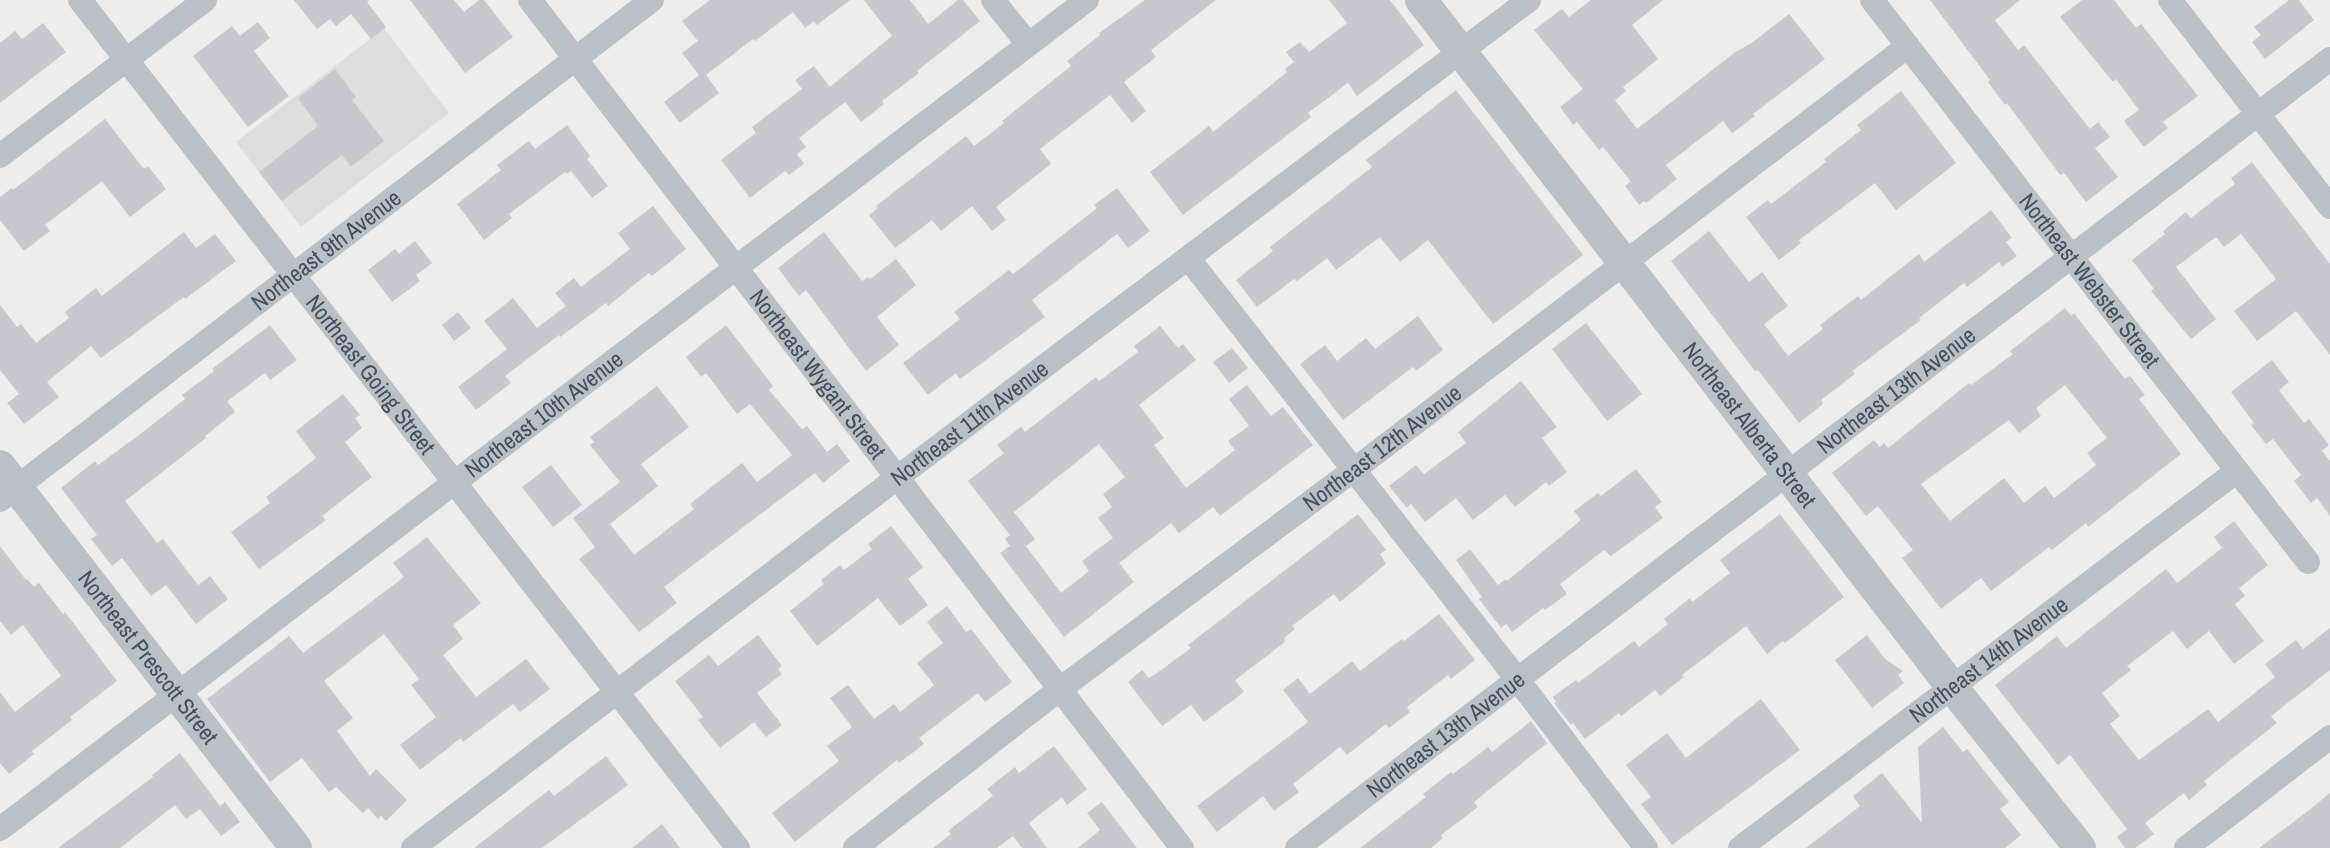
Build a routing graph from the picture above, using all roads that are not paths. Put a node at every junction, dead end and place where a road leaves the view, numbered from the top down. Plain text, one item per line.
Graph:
1 (80, 0) edge
2 (205, 0) edge
3 (530, 0) edge
4 (652, 0) edge
5 (993, 0) edge
6 (1087, 0) edge
7 (1421, 0) edge
8 (1529, 0) edge
9 (1872, 0) edge
10 (2170, 0) edge
11 (1028, 44) junction
12 (1908, 46) junction
13 (1461, 51) junction
14 (576, 58) junction
15 (2330, 59) edge
16 (127, 60) junction
17 (2258, 114) junction
18 (0, 156) edge
19 (2330, 206) edge
20 (2072, 257) junction
21 (1189, 259) junction
22 (1625, 263) junction
23 (736, 266) junction
24 (293, 275) junction
25 (1354, 469) junction
26 (2237, 471) junction
27 (1788, 474) junction
28 (898, 477) junction
29 (453, 481) junction
30 (6, 484) edge
31 (2308, 562) dead end
32 (1518, 680) junction
33 (1952, 687) junction
34 (1060, 689) junction
35 (617, 692) junction
36 (176, 693) junction
37 (2330, 737) edge
38 (0, 829) edge
39 (296, 848) edge
40 (413, 848) edge
41 (738, 848) edge
42 (855, 848) edge
43 (1182, 848) edge
44 (1297, 848) edge
45 (1646, 848) edge
46 (1740, 848) edge
47 (2080, 848) edge
48 (2186, 848) edge

1 - 16 street, Northeast Going Street
2 - 16 street
3 - 14 street, Northeast Wygant Street
4 - 14 street, Northeast 9th Avenue
5 - 11 street
6 - 11 street, Northeast 10th Avenue
7 - 13 street, Northeast Alberta Street
8 - 13 street, Northeast 11th Avenue
9 - 12 street, Northeast Webster Street
10 - 17 street
11 - 23 street, Northeast 10th Avenue
12 - 20 street, Northeast Webster Street
12 - 22 street, Northeast 12th Avenue
13 - 21 street, Northeast 11th Avenue
13 - 22 street, Northeast Alberta Street
14 - 23 street, Northeast Wygant Street
14 - 24 street, Northeast 9th Avenue
15 - 17 street, Northeast 13th Avenue
16 - 18 street
16 - 24 street, Northeast Going Street
17 - 19 street
17 - 20 street, Northeast 13th Avenue
20 - 26 street, Northeast Webster Street
20 - 27 street, Northeast 13th Avenue
21 - 25 street
21 - 28 street, Northeast 11th Avenue
22 - 25 street, Northeast 12th Avenue
22 - 27 street, Northeast Alberta Street
23 - 28 street, Northeast Wygant Street
23 - 29 street, Northeast 10th Avenue
24 - 29 street, Northeast Going Street
24 - 30 street, Northeast 9th Avenue
25 - 32 street
25 - 34 street, Northeast 12th Avenue
26 - 31 street, Northeast Webster Street
26 - 33 street, Northeast 14th Avenue
27 - 32 street, Northeast 13th Avenue
27 - 33 street, Northeast Alberta Street
28 - 34 street, Northeast Wygant Street
28 - 35 street, Northeast 11th Avenue
29 - 35 street, Northeast Going Street
29 - 36 street, Northeast 10th Avenue
30 - 36 street, Northeast Prescott Street
32 - 44 street, Northeast 13th Avenue
32 - 45 street
33 - 46 street, Northeast 14th Avenue
33 - 47 street, Northeast Alberta Street
34 - 42 street, Northeast 12th Avenue
34 - 43 street, Northeast Wygant Street
35 - 40 street, Northeast 11th Avenue
35 - 41 street, Northeast Going Street
36 - 38 street, Northeast 10th Avenue
36 - 39 street, Northeast Prescott Street
37 - 48 street

